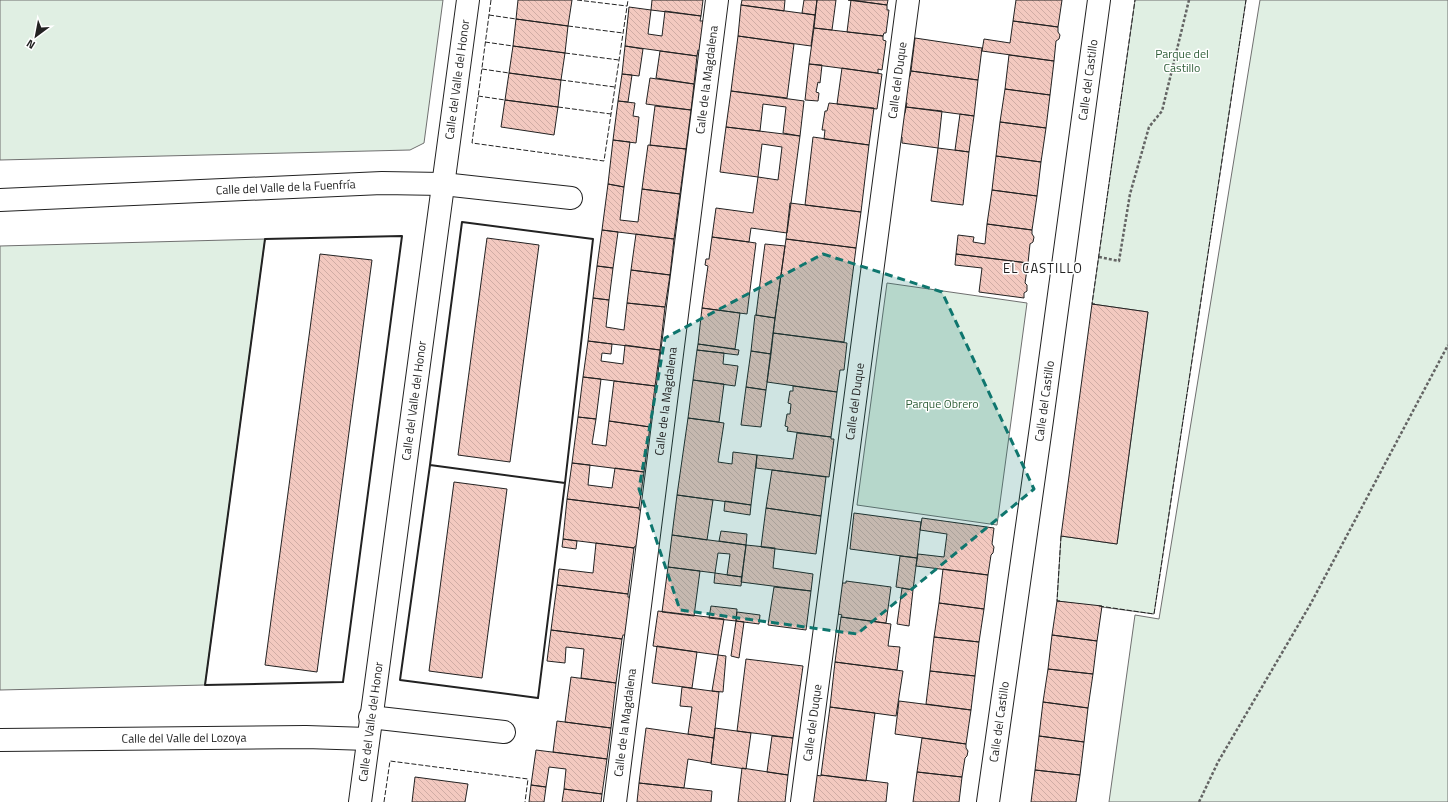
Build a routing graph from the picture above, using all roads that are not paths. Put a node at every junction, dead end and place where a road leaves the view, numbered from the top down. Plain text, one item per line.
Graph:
1 (468, 0) edge
2 (717, 0) edge
3 (908, 0) edge
4 (1099, 0) edge
5 (443, 184) junction
6 (571, 198) dead end
7 (0, 200) edge
8 (370, 717) junction
9 (504, 732) dead end
10 (368, 739) junction
11 (0, 740) edge
12 (360, 802) edge
13 (615, 802) edge
14 (802, 802) edge
15 (988, 802) edge

1 - 5 street, Calle del Valle del Honor
2 - 13 street, Calle de la Magdalena
3 - 14 street, Calle del Duque
4 - 15 street, Calle del Castillo
5 - 6 street, Calle del Valle de la Fuenfría
5 - 7 street, Calle del Valle de la Fuenfría
5 - 8 street, Calle del Valle del Honor
8 - 9 street
8 - 10 street, Calle del Valle del Honor
10 - 11 street, Calle del Valle del Lozoya
10 - 12 street, Calle del Valle del Honor

